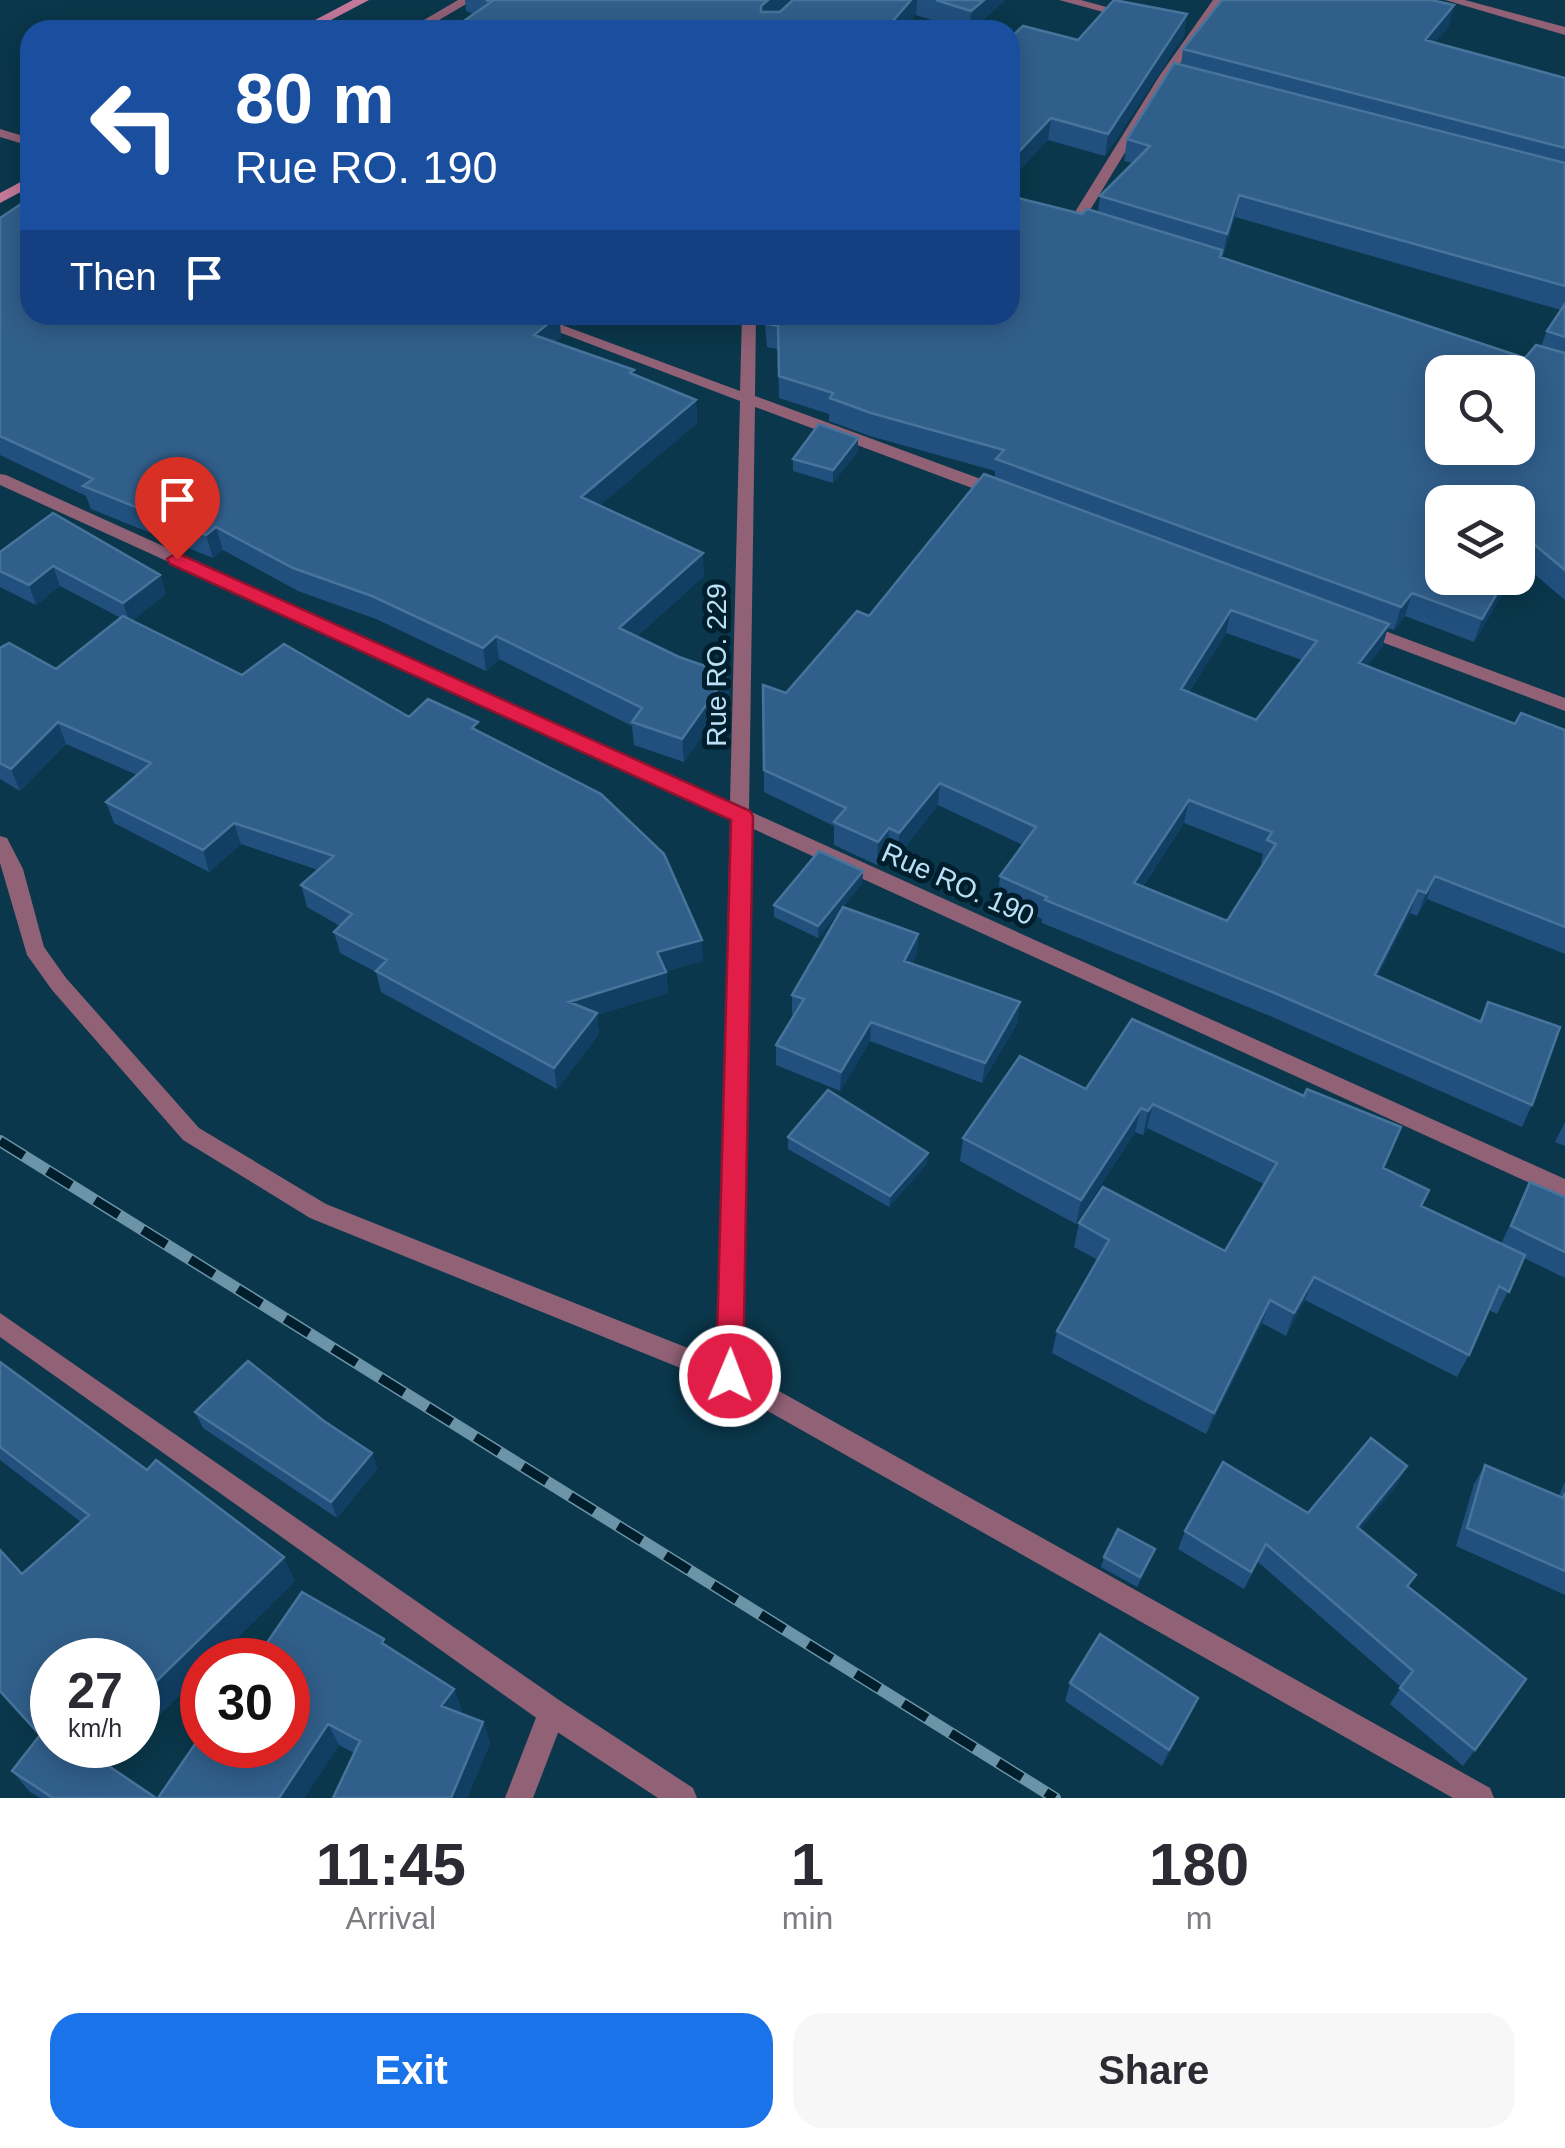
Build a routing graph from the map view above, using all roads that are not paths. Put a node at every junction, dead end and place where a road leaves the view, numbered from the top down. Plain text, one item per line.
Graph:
1 (363, 0) edge
2 (466, 0) edge
3 (1066, 0) edge
4 (1219, 0) edge
5 (1452, 0) edge
6 (1142, 18) edge
7 (322, 20) edge
8 (430, 20) edge
9 (1180, 26) edge
10 (1199, 31) junction
11 (1565, 31) edge
12 (1166, 75) junction
13 (1185, 80) edge
14 (1060, 215) edge
15 (1077, 220) junction
16 (1096, 226) edge
17 (549, 325) edge
18 (748, 325) edge
19 (744, 396) junction
20 (0, 479) edge
21 (1024, 502) edge
22 (1341, 621) edge
23 (1565, 705) edge
24 (742, 816) junction
25 (0, 843) edge
26 (1565, 1189) edge
27 (0, 1324) edge
28 (730, 1376) junction
29 (552, 1712) junction
30 (519, 1798) edge
31 (683, 1798) edge
32 (1480, 1798) edge

1 - 7 main road
2 - 8 street
3 - 6 street
4 - 10 street
5 - 11 street
9 - 10 street
10 - 12 street
12 - 13 street
12 - 15 street
14 - 15 street
15 - 16 street
17 - 19 street
18 - 19 street, Rue RO. 229
19 - 21 street
19 - 24 street, Rue RO. 229
20 - 24 street, Rue RO. 190
22 - 23 street
24 - 26 street, Rue RO. 190
24 - 28 street, Rue RO. 229
25 - 28 street
27 - 29 street
28 - 32 street
29 - 30 street
29 - 31 street

